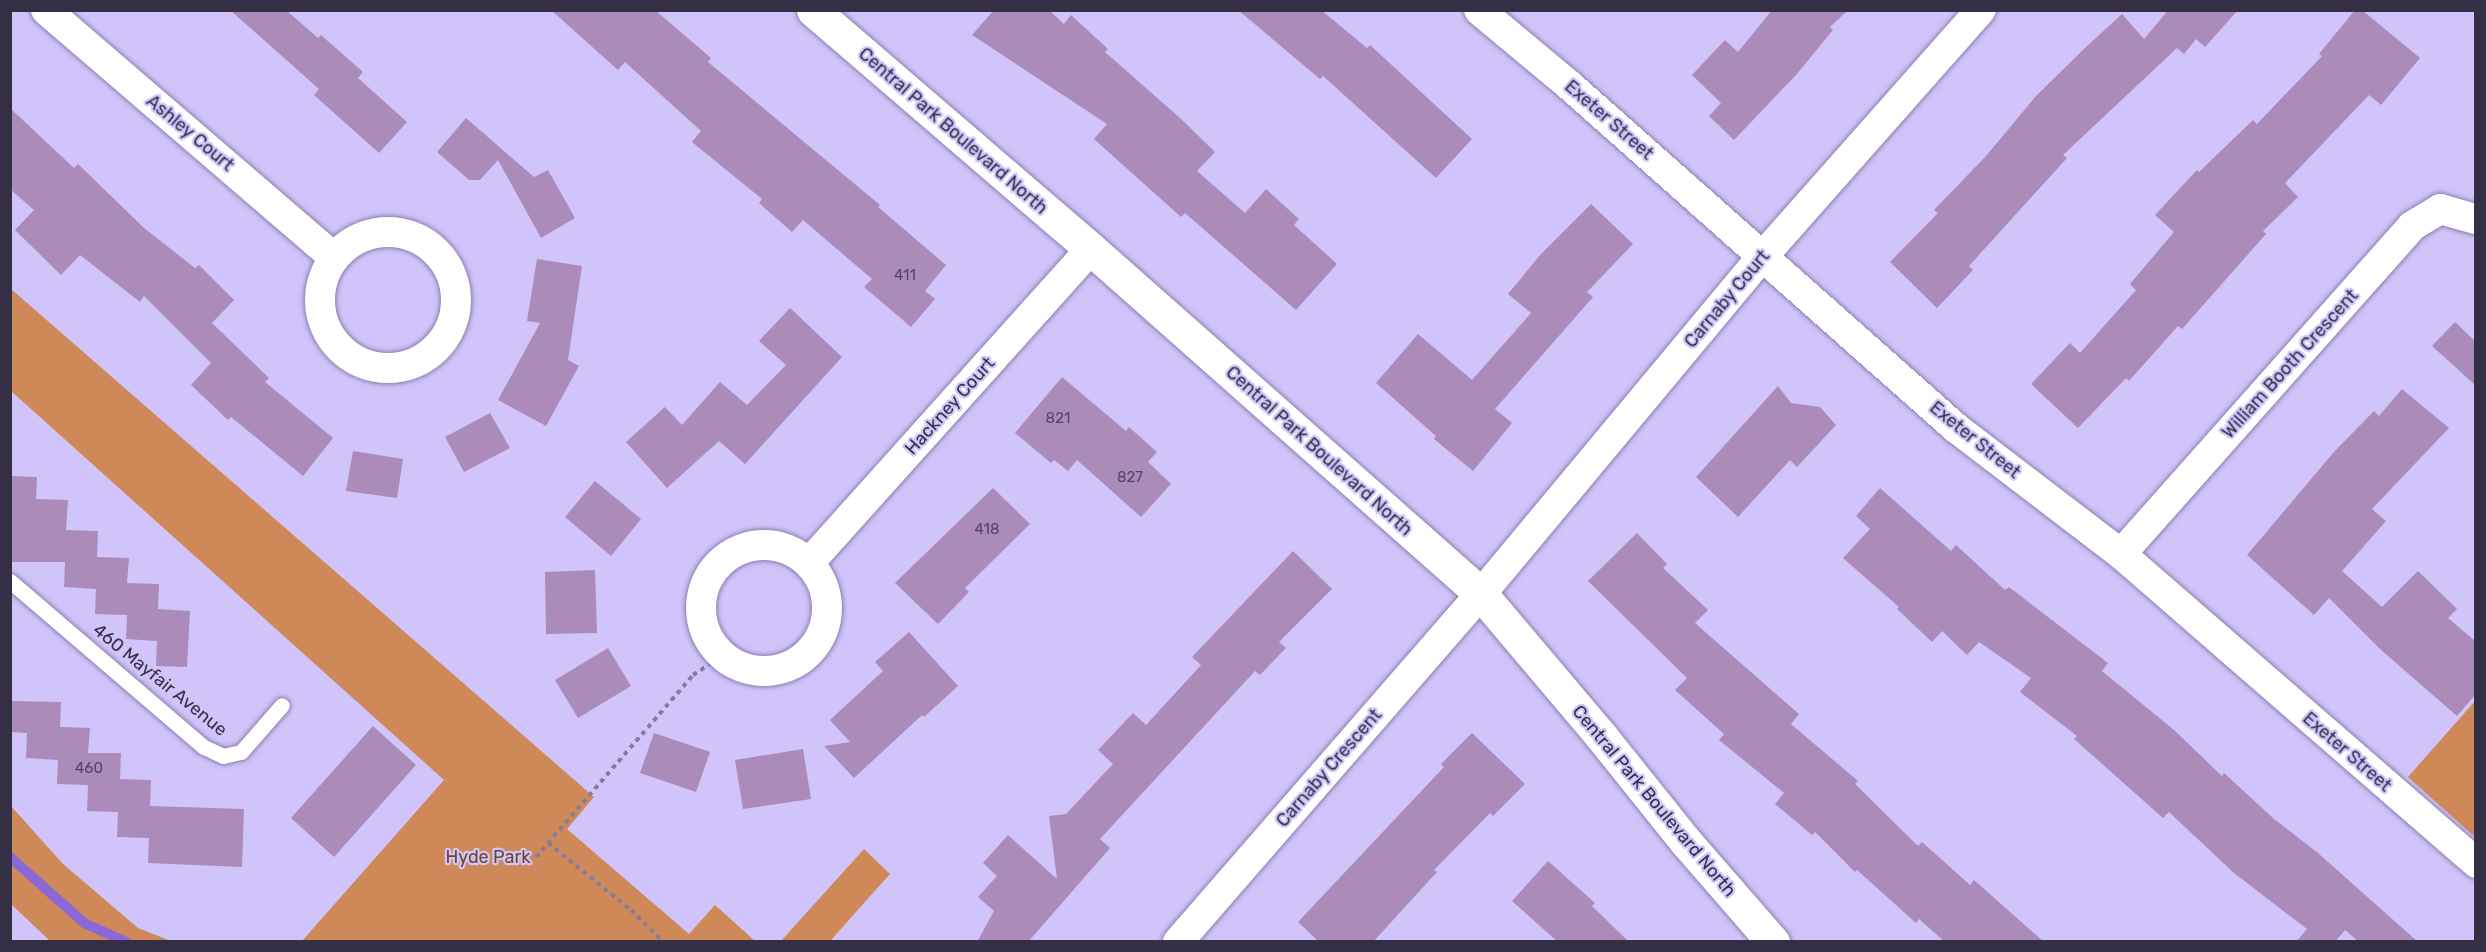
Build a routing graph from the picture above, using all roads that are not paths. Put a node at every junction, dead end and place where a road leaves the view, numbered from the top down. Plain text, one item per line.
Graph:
1 (46, 10) edge
2 (813, 10) edge
3 (1479, 10) edge
4 (1981, 10) edge
5 (2475, 219) edge
6 (1091, 249) junction
7 (1763, 256) junction
8 (333, 257) junction
9 (2121, 554) junction
10 (809, 563) junction
11 (10, 581) edge
12 (1481, 594) junction
13 (282, 705) dead end
14 (2475, 863) edge
15 (1178, 942) edge
16 (1773, 942) edge

1 - 8 street, Ashley Court
2 - 6 street, Central Park Boulevard North
3 - 7 street, Exeter Street
4 - 7 street, Carnaby Court
5 - 9 street, William Booth Crescent
6 - 10 street, Hackney Court
6 - 12 street, Central Park Boulevard North
7 - 9 street, Exeter Street
7 - 12 street, Carnaby Court
8 - 8 street
9 - 14 street, Exeter Street
10 - 10 street
11 - 13 lane, 460 Mayfair Avenue
12 - 15 street, Carnaby Crescent
12 - 16 street, Central Park Boulevard North

